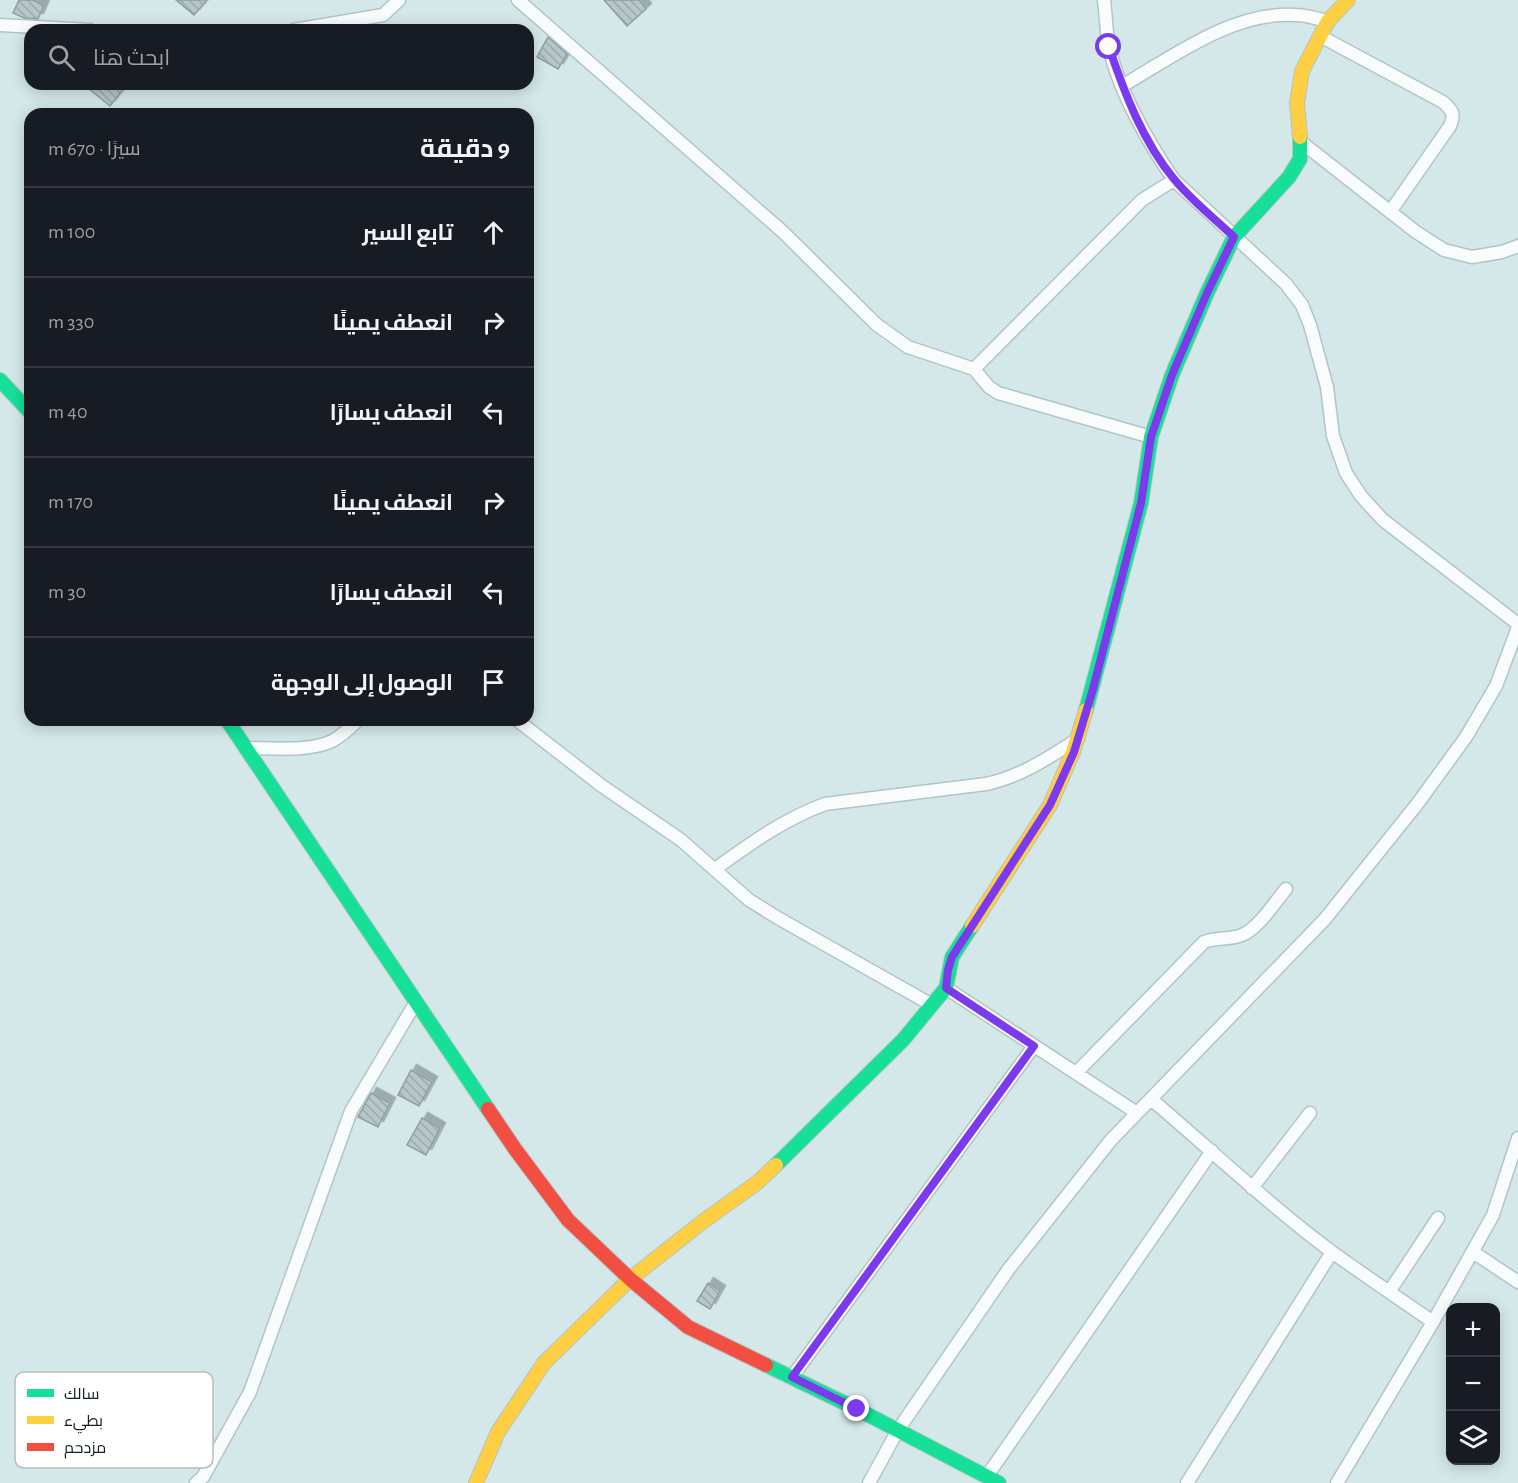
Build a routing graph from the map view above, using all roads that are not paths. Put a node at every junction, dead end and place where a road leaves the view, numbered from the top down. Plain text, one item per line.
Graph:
1 (399, 0) edge
2 (518, 0) edge
3 (1104, 0) edge
4 (1348, 0) edge
5 (1328, 21) junction
6 (330, 24) edge
7 (0, 26) edge
8 (24, 27) edge
9 (1320, 36) junction
10 (1122, 86) junction
11 (1301, 142) junction
12 (1174, 180) junction
13 (1390, 212) junction
14 (1234, 237) junction
15 (1518, 246) edge
16 (974, 369) junction
17 (0, 380) edge
18 (24, 406) edge
19 (1151, 437) junction
20 (1518, 625) edge
21 (231, 726) edge
22 (353, 726) edge
23 (525, 726) edge
24 (1078, 739) junction
25 (246, 748) junction
26 (715, 869) junction
27 (1286, 889) dead end
28 (946, 988) junction
29 (416, 1002) junction
30 (932, 1005) junction
31 (1034, 1046) junction
32 (1076, 1073) junction
33 (1151, 1099) junction
34 (1137, 1113) junction
35 (1310, 1113) dead end
36 (1518, 1138) edge
37 (1212, 1151) junction
38 (1252, 1188) junction
39 (1438, 1218) dead end
40 (1332, 1252) junction
41 (1473, 1252) junction
42 (630, 1279) junction
43 (1518, 1282) edge
44 (1389, 1292) junction
45 (1433, 1322) junction
46 (792, 1377) junction
47 (898, 1430) junction
48 (213, 1459) edge
49 (208, 1468) edge
50 (993, 1480) edge
51 (196, 1483) edge
52 (476, 1483) edge
53 (869, 1483) edge
54 (1187, 1483) edge
55 (1337, 1483) edge

1 - 6 street
2 - 16 street
3 - 10 street
4 - 5 street
5 - 9 street
5 - 10 street
7 - 8 street
9 - 11 street
9 - 13 street
10 - 12 street
11 - 13 street
11 - 14 street
12 - 14 street
12 - 16 street
13 - 15 street
14 - 19 street
14 - 20 street
16 - 19 street
17 - 18 street
19 - 24 street
20 - 33 street
21 - 25 street
22 - 25 street
23 - 26 street
24 - 26 street
24 - 28 street
25 - 29 street
26 - 30 street
27 - 32 street
28 - 30 street
28 - 31 street
29 - 42 street
29 - 48 street
30 - 42 street
31 - 32 street
31 - 46 street
32 - 34 street
33 - 34 street
33 - 37 street
34 - 47 street
35 - 38 street
36 - 41 street
37 - 38 street
37 - 50 street
38 - 40 street
39 - 44 street
40 - 44 street
40 - 54 street
41 - 43 street
41 - 45 street
42 - 46 street
42 - 52 street
44 - 45 street
45 - 55 street
46 - 47 street
47 - 50 street
47 - 53 street
49 - 51 street

